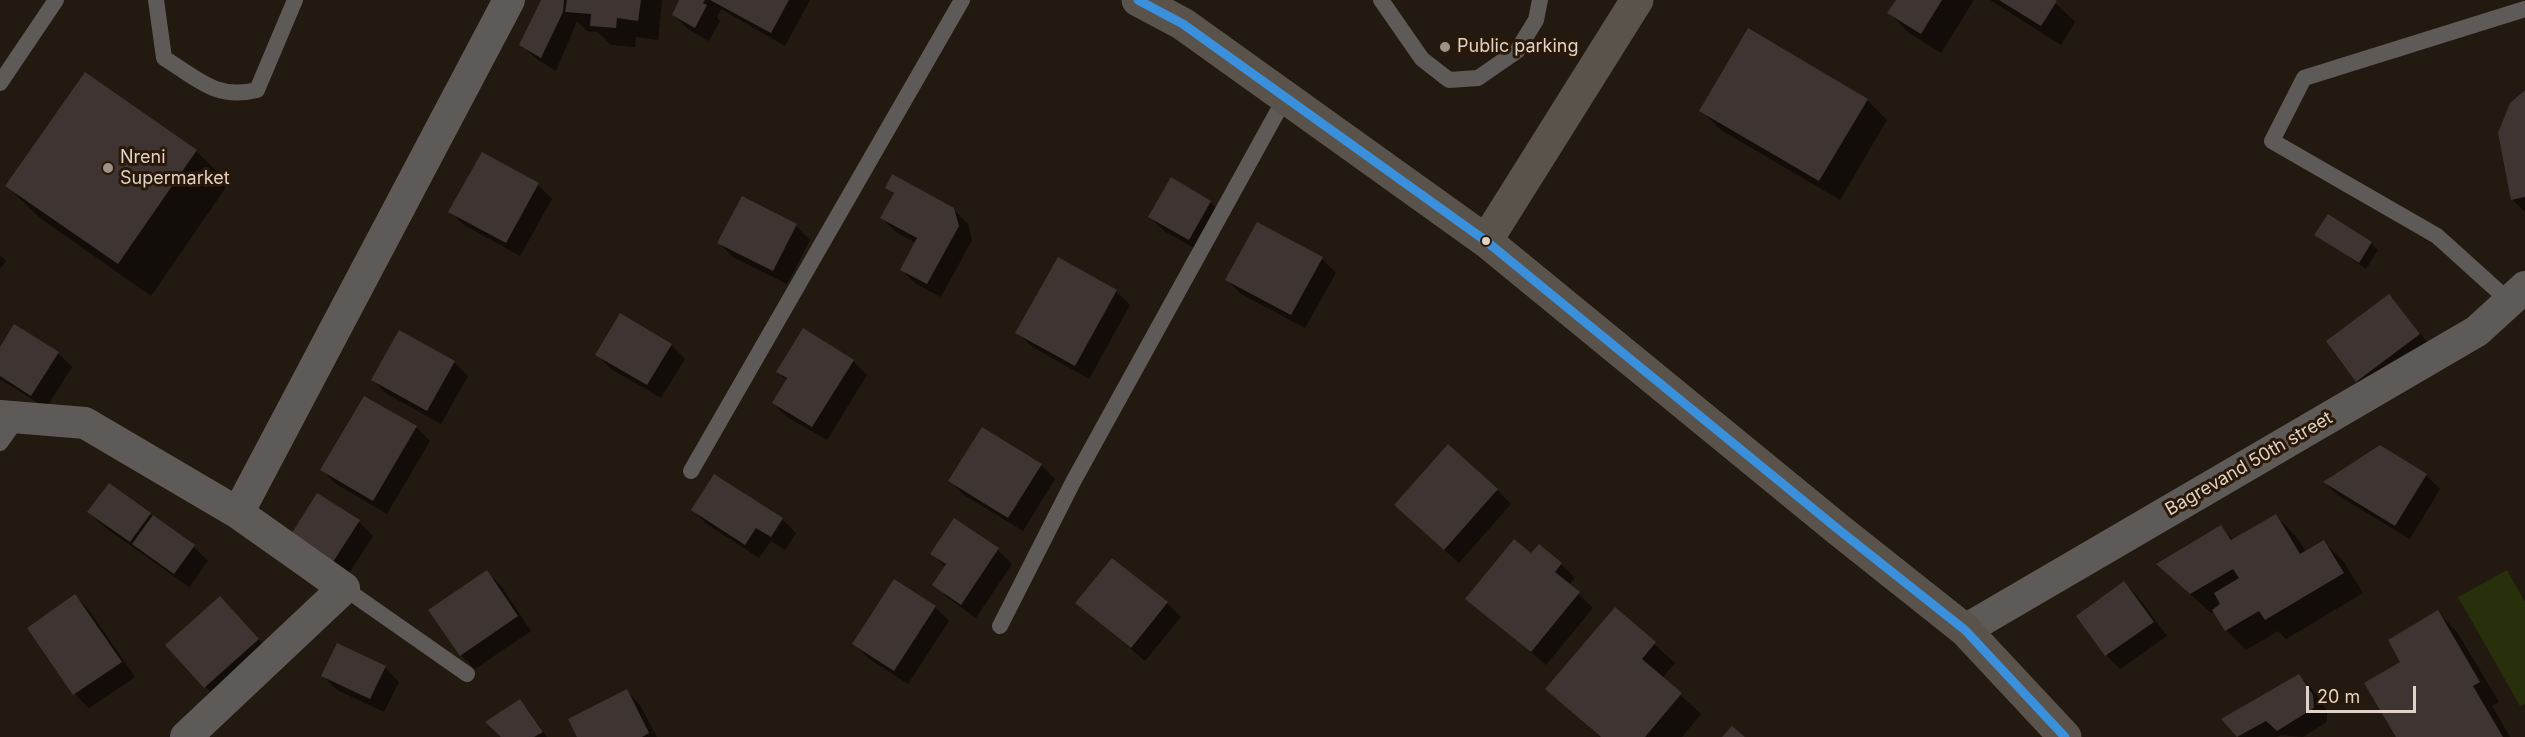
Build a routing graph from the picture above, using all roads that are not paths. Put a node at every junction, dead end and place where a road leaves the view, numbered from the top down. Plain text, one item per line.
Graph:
1 (56, 0) edge
2 (156, 0) edge
3 (295, 0) edge
4 (509, 0) edge
5 (962, 0) edge
6 (1138, 0) edge
7 (1382, 0) edge
8 (1540, 0) edge
9 (1637, 0) edge
10 (2525, 9) edge
11 (0, 83) edge
12 (1285, 98) junction
13 (1486, 242) junction
14 (2517, 294) edge
15 (9, 417) edge
16 (0, 443) edge
17 (691, 471) dead end
18 (238, 513) junction
19 (344, 588) junction
20 (1000, 626) dead end
21 (1965, 630) junction
22 (467, 674) dead end
23 (186, 737) edge
24 (2065, 737) edge

1 - 11 lane
2 - 3 lane
4 - 18 street
5 - 17 lane
6 - 12 main road
7 - 8 lane
9 - 13 main road
10 - 14 lane
12 - 13 main road
12 - 20 lane
13 - 21 main road
14 - 21 street, Bagrevand 50th street
15 - 16 lane
15 - 18 street
18 - 19 street
19 - 22 lane
19 - 23 street
21 - 24 main road

